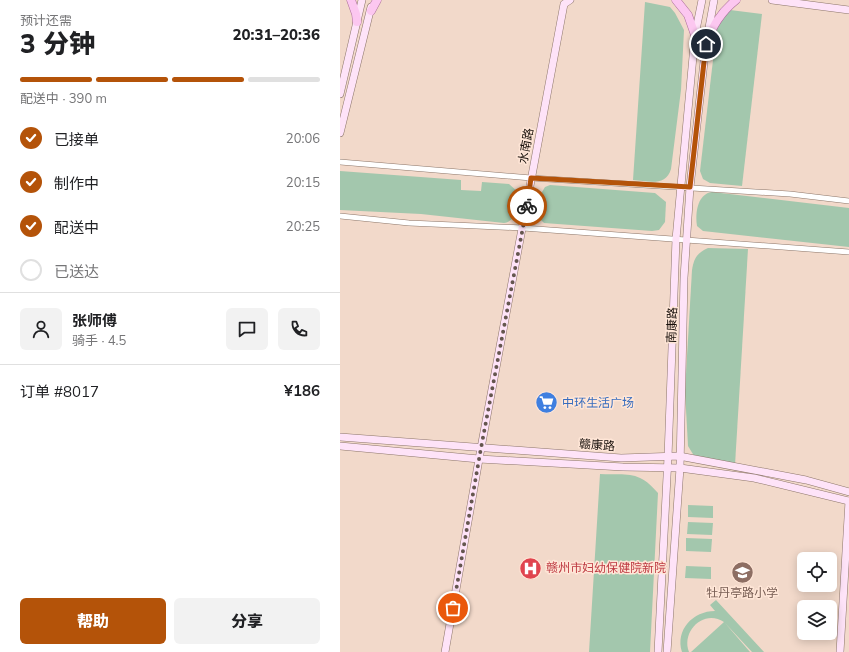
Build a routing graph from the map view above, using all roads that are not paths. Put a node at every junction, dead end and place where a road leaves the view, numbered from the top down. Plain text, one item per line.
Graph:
1 (351, 0) edge
2 (362, 0) edge
3 (373, 0) edge
4 (377, 0) edge
5 (676, 0) edge
6 (702, 0) edge
7 (714, 0) edge
8 (736, 0) edge
9 (772, 0) edge
10 (564, 1) edge
11 (849, 10) edge
12 (371, 11) junction
13 (357, 22) junction
14 (696, 35) junction
15 (706, 44) junction
16 (340, 94) edge
17 (340, 133) edge
18 (340, 162) edge
19 (531, 178) junction
20 (680, 187) junction
21 (690, 187) junction
22 (849, 201) edge
23 (340, 216) edge
24 (523, 228) junction
25 (676, 239) junction
26 (687, 240) junction
27 (849, 252) edge
28 (340, 436) edge
29 (340, 446) edge
30 (481, 448) junction
31 (679, 456) junction
32 (668, 457) junction
33 (479, 459) junction
34 (680, 468) junction
35 (667, 469) junction
36 (849, 492) edge
37 (849, 501) edge
38 (445, 652) edge
39 (658, 652) edge
40 (667, 652) edge
41 (840, 652) edge

1 - 13 main road
2 - 13 main road
3 - 12 main road
4 - 12 main road
5 - 14 main road
6 - 14 main road, 南康路
7 - 15 main road, 南康路
8 - 15 main road
9 - 11 main road
10 - 19 main road, 水南路
12 - 17 main road
13 - 16 main road
14 - 20 main road, 南康路
15 - 21 main road, 南康路
18 - 19 street
19 - 20 street
19 - 24 main road, 水南路
20 - 21 street
20 - 25 main road, 南康路
21 - 22 street
21 - 26 main road, 南康路
23 - 24 street
24 - 25 street
24 - 30 main road, 水南路
25 - 26 street
25 - 32 main road, 南康路
26 - 27 street
26 - 31 main road, 南康路
28 - 30 main road, 赣康路
29 - 33 main road, 赣康路
30 - 32 main road, 赣康路
30 - 33 main road, 水南路
31 - 32 main road, 赣康路
31 - 34 main road, 南康路
31 - 36 main road, 赣康路
32 - 35 main road, 南康路
33 - 35 main road, 赣康路
33 - 38 main road, 水南路
34 - 35 main road, 赣康路
34 - 37 main road, 赣康路
34 - 40 main road, 南康路
35 - 39 main road, 南康路
37 - 41 main road

